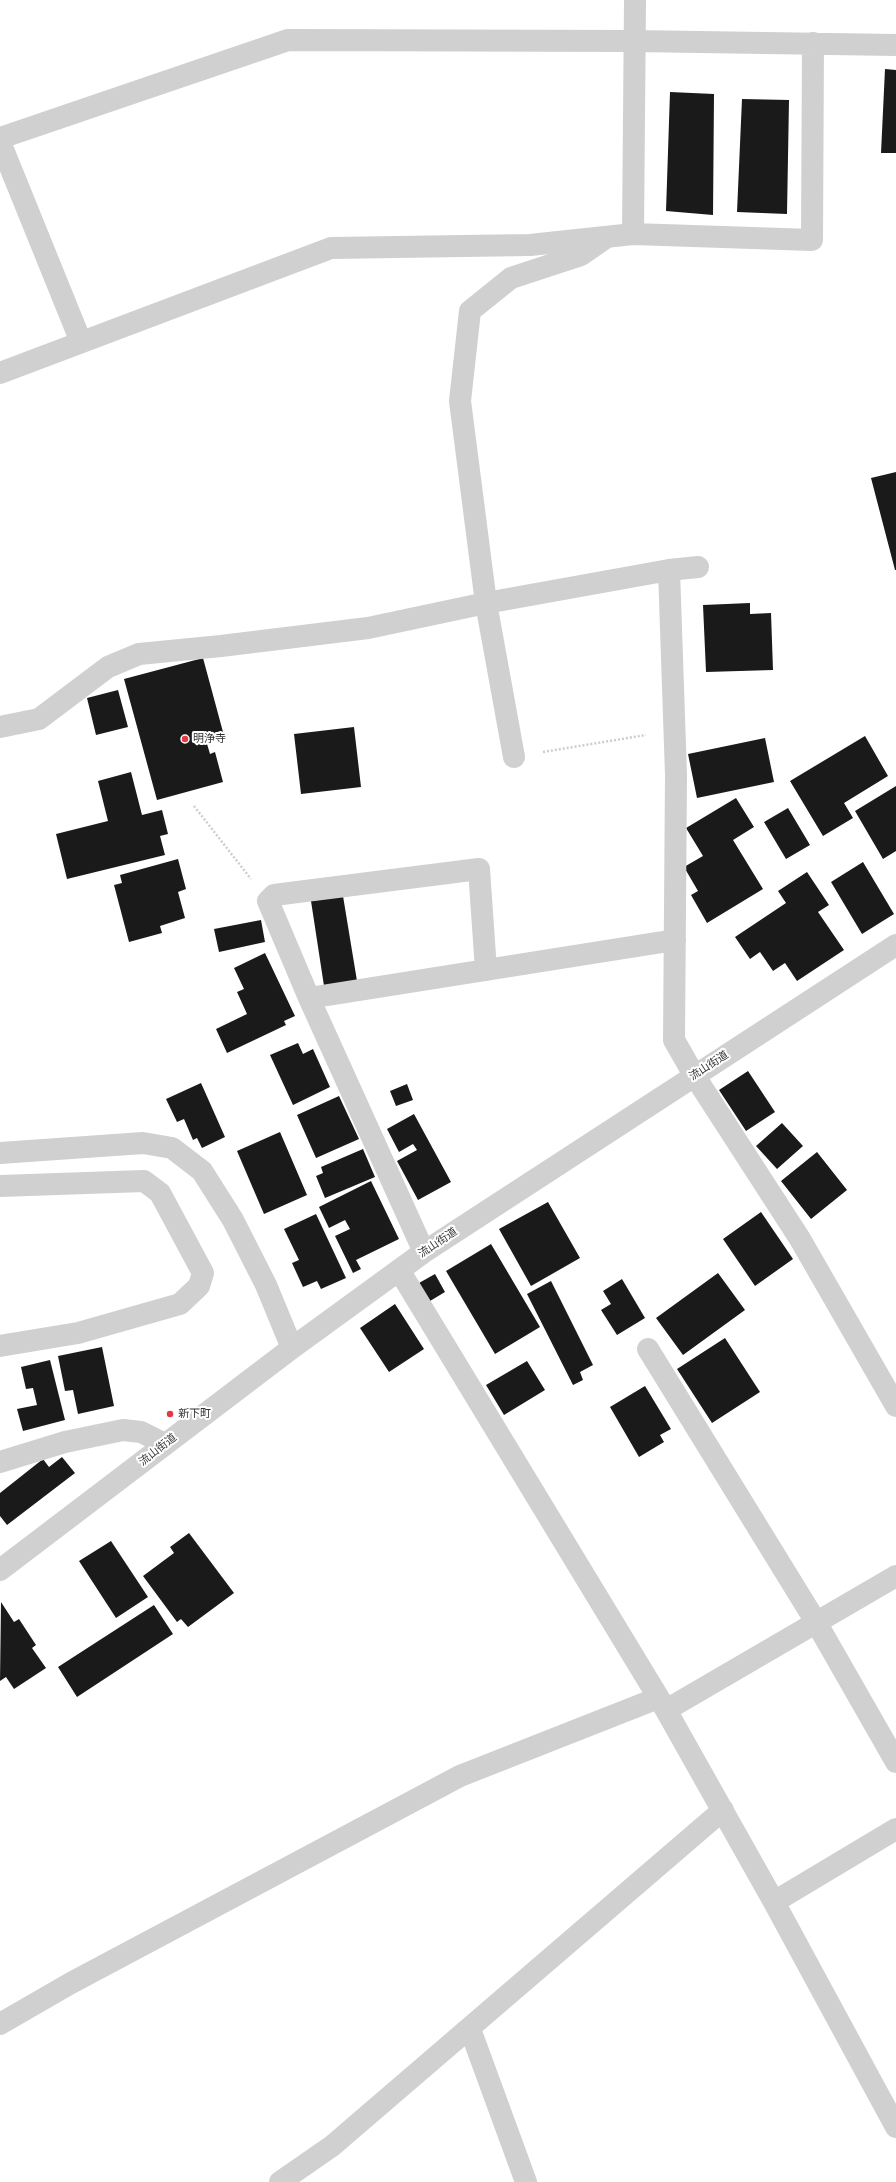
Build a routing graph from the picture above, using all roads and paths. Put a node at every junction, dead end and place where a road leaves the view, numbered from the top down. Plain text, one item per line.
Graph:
1 (635, 0) edge
2 (634, 41) junction
3 (813, 43) junction
4 (896, 45) edge
5 (0, 138) edge
6 (0, 142) edge
7 (633, 234) junction
8 (608, 236) junction
9 (81, 342) junction
10 (0, 373) edge
11 (698, 567) dead end
12 (669, 570) junction
13 (486, 603) junction
14 (0, 727) edge
15 (675, 730) junction
16 (514, 757) joint
17 (194, 806) dead end
18 (268, 901) junction
19 (675, 940) junction
20 (896, 945) edge
21 (486, 970) junction
22 (309, 998) junction
23 (694, 1075) junction
24 (0, 1153) edge
25 (0, 1186) edge
26 (424, 1252) junction
27 (399, 1270) junction
28 (0, 1346) edge
29 (292, 1348) junction
30 (648, 1349) dead end
31 (896, 1406) edge
32 (165, 1444) junction
33 (0, 1462) edge
34 (0, 1570) edge
35 (896, 1576) edge
36 (816, 1622) junction
37 (662, 1704) junction
38 (896, 1762) edge
39 (723, 1810) junction
40 (896, 1829) edge
41 (774, 1902) junction
42 (0, 2024) edge
43 (470, 2029) junction
44 (896, 2127) edge
45 (280, 2182) edge
46 (526, 2182) edge

1 - 2 street
2 - 3 street
2 - 5 street
2 - 7 street
3 - 4 street
3 - 7 street
6 - 9 street
7 - 8 street
8 - 9 street
8 - 13 street
9 - 10 street
11 - 12 street
12 - 13 street
12 - 15 street
13 - 14 street
13 - 16 street
15 - 16 path
15 - 19 street
17 - 18 path
18 - 21 street
18 - 22 street
19 - 21 street
19 - 23 street
20 - 23 street, 流山街道
21 - 22 street
22 - 26 street
23 - 26 street, 流山街道
23 - 31 street
24 - 29 street
25 - 28 street
26 - 27 street, 流山街道
27 - 29 street, 流山街道
27 - 37 street
29 - 32 street, 流山街道
30 - 36 street
32 - 33 street
32 - 34 street, 流山街道
35 - 36 street
36 - 37 street
36 - 38 street
37 - 39 street
37 - 42 street
39 - 41 street
39 - 43 street
40 - 41 street
41 - 44 street
43 - 45 street
43 - 46 street

